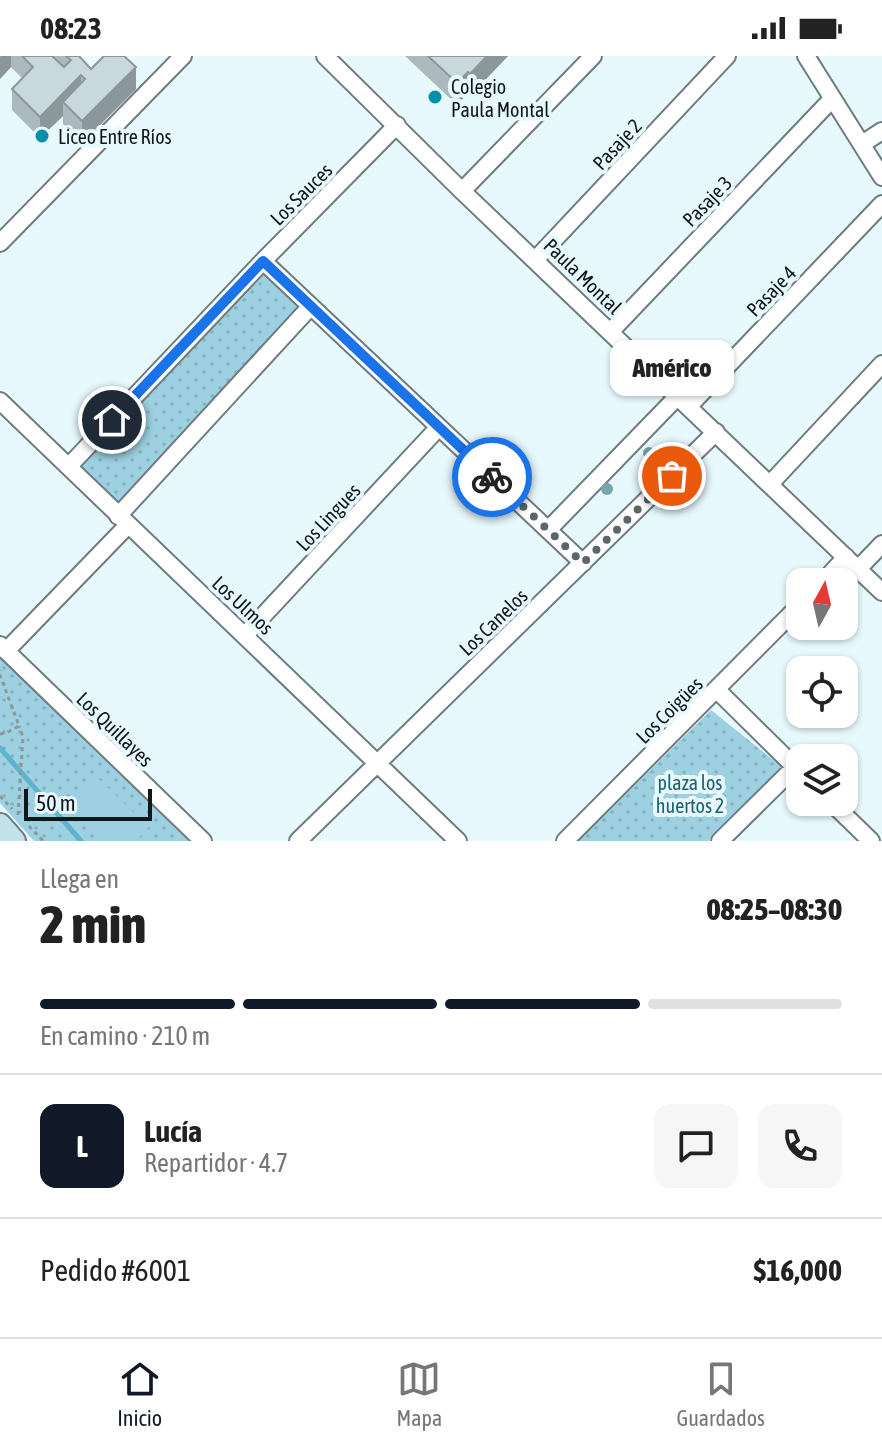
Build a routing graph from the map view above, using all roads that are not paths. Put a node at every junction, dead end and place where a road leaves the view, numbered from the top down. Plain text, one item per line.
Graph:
1 (183, 56) edge
2 (325, 56) edge
3 (593, 56) edge
4 (727, 56) edge
5 (806, 56) edge
6 (832, 99) junction
7 (397, 125) junction
8 (882, 131) edge
9 (862, 144) junction
10 (882, 177) edge
11 (462, 191) junction
12 (882, 204) edge
13 (0, 243) edge
14 (536, 259) junction
15 (263, 261) junction
16 (311, 306) junction
17 (611, 331) junction
18 (882, 364) edge
19 (0, 401) edge
20 (684, 401) junction
21 (439, 427) junction
22 (716, 432) junction
23 (69, 466) junction
24 (770, 484) junction
25 (123, 520) junction
26 (548, 530) junction
27 (882, 544) edge
28 (583, 563) junction
29 (852, 563) junction
30 (844, 568) edge
31 (882, 592) edge
32 (786, 620) edge
33 (246, 634) junction
34 (3, 648) edge
35 (718, 691) junction
36 (786, 757) edge
37 (377, 763) junction
38 (786, 780) edge
39 (845, 816) edge
40 (9, 820) edge
41 (14, 841) edge
42 (203, 841) edge
43 (298, 841) edge
44 (458, 841) edge
45 (565, 841) edge
46 (720, 841) edge
47 (871, 841) edge

1 - 13 street
2 - 7 street, Paula Montal
3 - 11 street
4 - 14 street, Pasaje 2
5 - 6 street
6 - 9 street
6 - 17 street, Pasaje 3
7 - 11 street, Paula Montal
7 - 15 street, Los Sauces
8 - 9 street
9 - 10 street
11 - 14 street, Paula Montal
12 - 20 street, Pasaje 4
14 - 17 street, Paula Montal
15 - 16 street
15 - 23 street, Los Sauces
16 - 21 street
16 - 25 street
17 - 20 street, Paula Montal
18 - 24 street
19 - 23 street, Los Ulmos
20 - 22 street, Paula Montal
20 - 26 street, Pasaje 4
21 - 26 street
21 - 33 street, Los Lingues
22 - 24 street, Paula Montal
22 - 28 street, Los Canelos
23 - 25 street, Los Ulmos
24 - 29 street, Paula Montal
25 - 33 street, Los Ulmos
25 - 34 street
26 - 28 street
27 - 29 street
28 - 37 street, Los Canelos
29 - 30 street
29 - 31 street, Paula Montal
32 - 35 street, Los Coigües
33 - 37 street, Los Ulmos
34 - 42 street, Los Quillayes
35 - 36 street
35 - 45 street, Los Coigües
37 - 43 street, Los Canelos
37 - 44 street, Los Ulmos
38 - 46 street
39 - 47 street
40 - 41 main road

